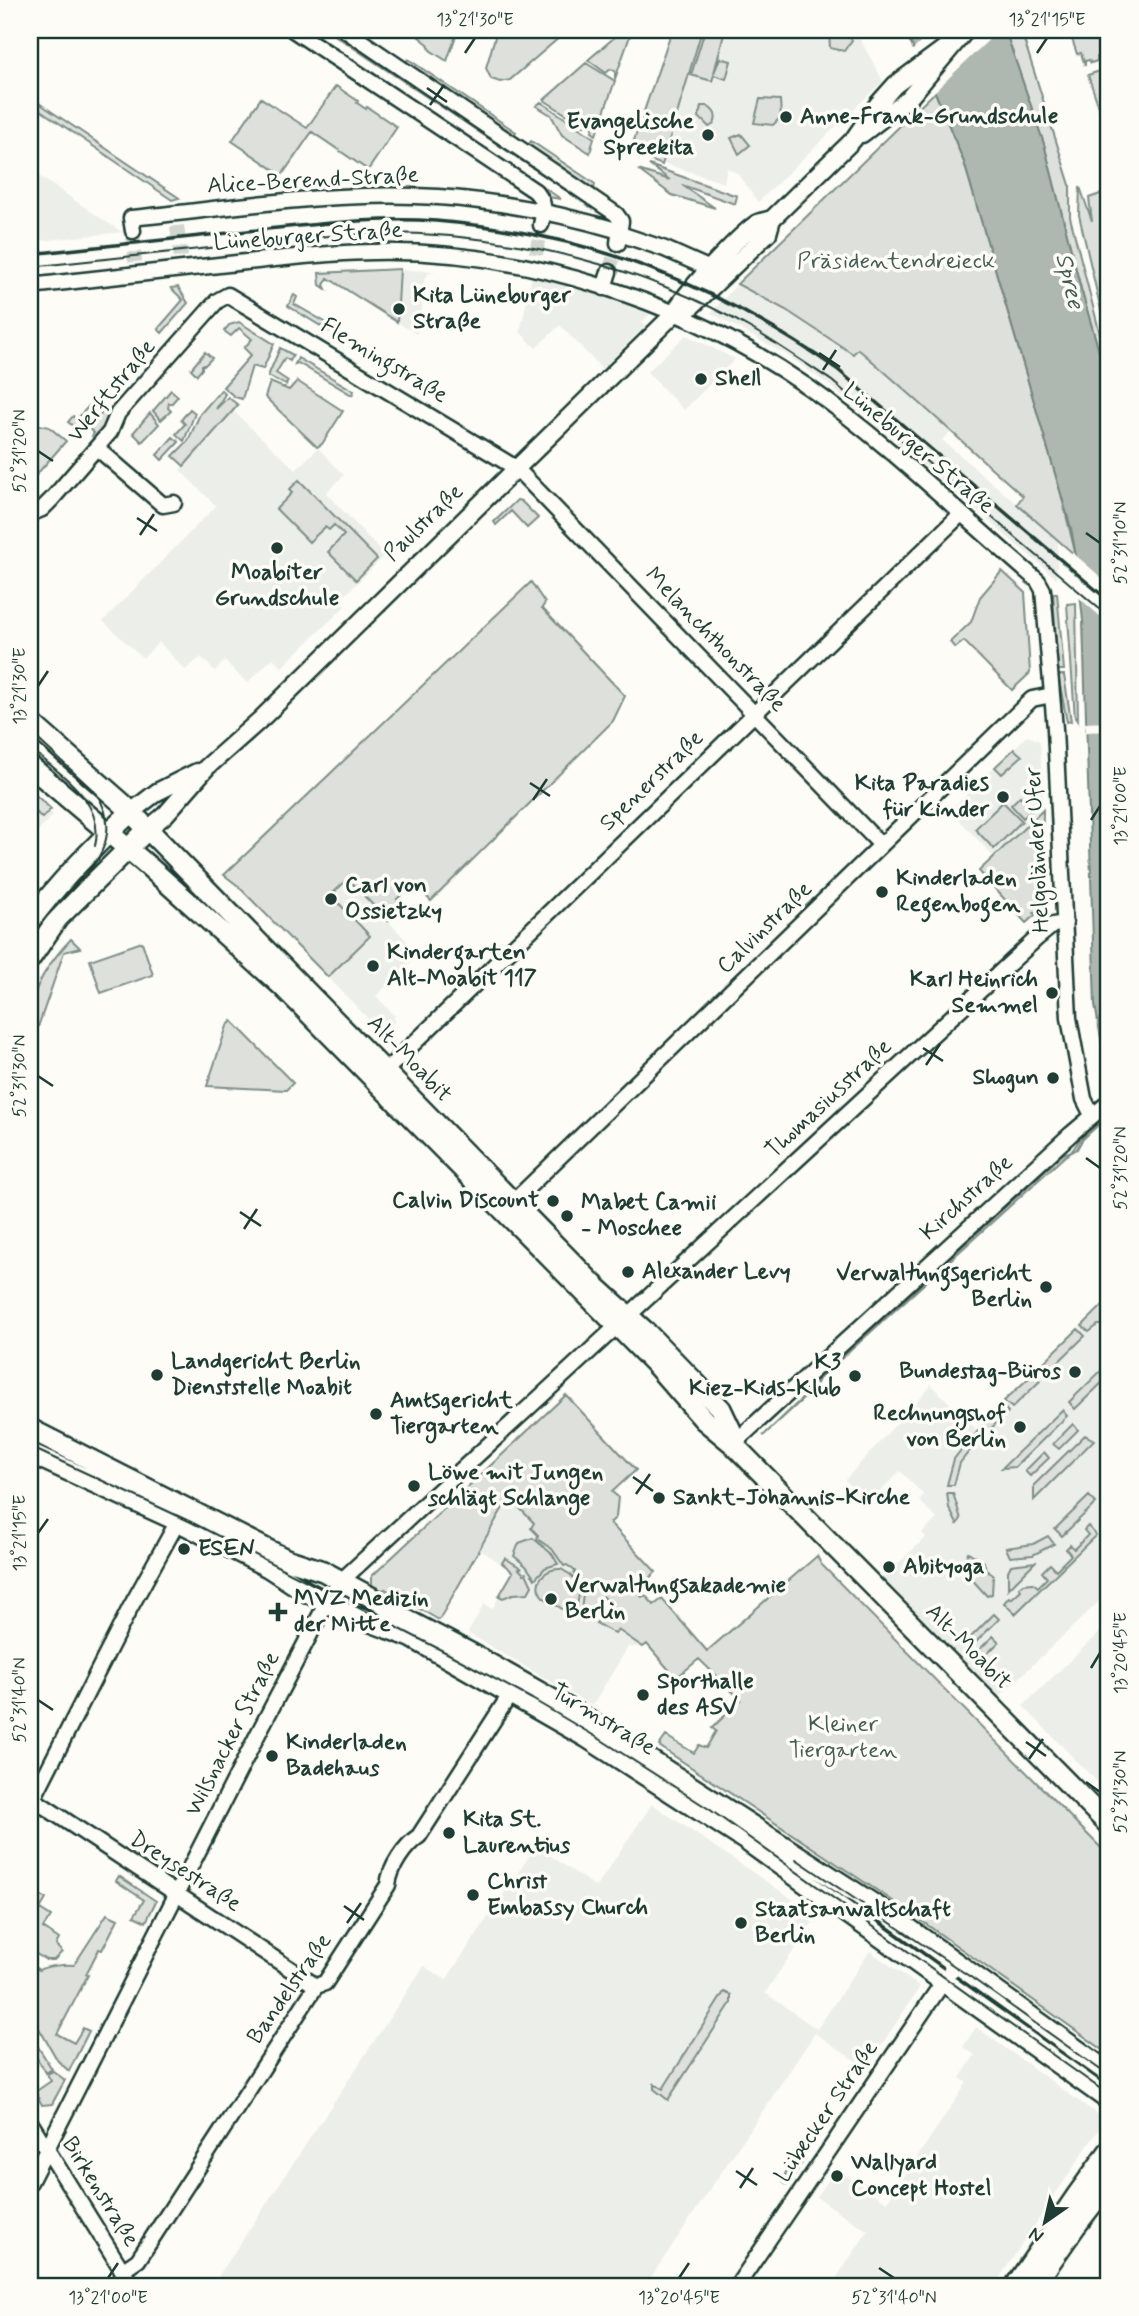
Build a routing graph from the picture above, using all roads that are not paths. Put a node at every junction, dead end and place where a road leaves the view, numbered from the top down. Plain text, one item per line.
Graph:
1 (293, 30) edge
2 (345, 30) edge
3 (966, 30) edge
4 (543, 218) junction
5 (772, 219) junction
6 (132, 224) dead end
7 (619, 236) junction
8 (710, 269) junction
9 (609, 272) tunnel mouth
10 (30, 286) edge
11 (604, 288) junction
12 (229, 295) joint
13 (675, 313) junction
14 (97, 448) junction
15 (516, 468) junction
16 (174, 503) dead end
17 (30, 514) edge
18 (961, 514) junction
19 (1038, 581) joint
20 (1052, 695) junction
21 (754, 714) junction
22 (30, 722) edge
23 (30, 766) edge
24 (206, 767) junction
25 (131, 813) junction
26 (148, 829) junction
27 (109, 833) junction
28 (881, 845) junction
29 (127, 850) junction
30 (30, 921) edge
31 (1065, 923) junction
32 (30, 959) edge
33 (380, 1075) junction
34 (1109, 1102) edge
35 (1093, 1115) junction
36 (513, 1202) junction
37 (623, 1322) junction
38 (30, 1429) edge
39 (733, 1444) junction
40 (30, 1453) edge
41 (178, 1521) junction
42 (341, 1581) junction
43 (327, 1602) junction
44 (511, 1693) junction
45 (31, 1798) edge
46 (1109, 1825) edge
47 (176, 1893) junction
48 (956, 1964) junction
49 (942, 1982) junction
50 (316, 1986) junction
51 (1109, 2073) edge
52 (1109, 2100) edge
53 (30, 2122) edge
54 (47, 2149) junction
55 (1109, 2151) edge
56 (30, 2182) edge
57 (1109, 2183) edge
58 (122, 2271) junction
59 (132, 2286) edge
60 (737, 2286) edge
61 (1015, 2286) edge
62 (1034, 2286) edge

1 - 4 street
2 - 7 street
3 - 5 street, Paulstraße
4 - 6 street, Alice-Berend-Straße
4 - 7 street, Alice-Berend-Straße
5 - 8 street, Paulstraße
5 - 13 street, Paulstraße
7 - 8 street, Alice-Berend-Straße
8 - 13 street, Paulstraße
9 - 11 street
10 - 11 street, Lüneburger Straße
11 - 13 street, Lüneburger Straße
12 - 14 street, Werftstraße
12 - 15 street, Flemingstraße
13 - 15 street, Paulstraße
13 - 18 street, Lüneburger Straße
14 - 16 street
14 - 17 street, Werftstraße
15 - 21 street, Melanchthonstraße
15 - 24 street, Paulstraße
18 - 19 street, Lüneburger Straße
18 - 21 street, Spenerstraße
19 - 20 street, Helgoländer Ufer
20 - 28 street, Calvinstraße
20 - 31 street, Helgoländer Ufer
21 - 28 street, Melanchthonstraße
21 - 33 street, Spenerstraße
22 - 25 main road, Alt-Moabit
23 - 27 main road, Alt-Moabit
24 - 25 street, Paulstraße
24 - 26 street, Paulstraße
25 - 26 main road, Alt-Moabit
25 - 27 main road
26 - 29 main road, Paulstraße
26 - 33 main road, Alt-Moabit
27 - 29 main road, Alt-Moabit
27 - 30 main road
28 - 36 street, Calvinstraße
29 - 32 main road, Paulstraße
29 - 33 main road, Alt-Moabit
31 - 35 street, Helgoländer Ufer
31 - 37 street, Thomasiusstraße
33 - 36 main road, Alt-Moabit
33 - 37 main road, Alt-Moabit
34 - 35 street, Kirchstraße
35 - 39 street, Kirchstraße
36 - 37 main road, Alt-Moabit
37 - 39 main road, Alt-Moabit
37 - 42 street, Wilsnacker Straße
38 - 42 main road, Turmstraße
39 - 46 main road, Alt-Moabit
40 - 41 main road, Turmstraße
41 - 43 main road, Turmstraße
41 - 45 street
42 - 43 street, Wilsnacker Straße
42 - 48 main road, Turmstraße
43 - 44 main road, Turmstraße
43 - 47 street, Wilsnacker Straße
44 - 49 main road, Turmstraße
44 - 50 street, Bandelstraße
45 - 47 street, Dreysestraße
47 - 50 street, Dreysestraße
47 - 54 street, Wilsnacker Straße
48 - 49 street, Lübecker Straße
48 - 51 main road, Turmstraße
49 - 52 main road, Turmstraße
49 - 60 street, Lübecker Straße
50 - 58 street, Bandelstraße
53 - 54 street, Birkenstraße
54 - 56 street, Wilsnacker Straße
54 - 58 street, Birkenstraße
55 - 61 main road
57 - 62 main road
58 - 59 street, Birkenstraße

